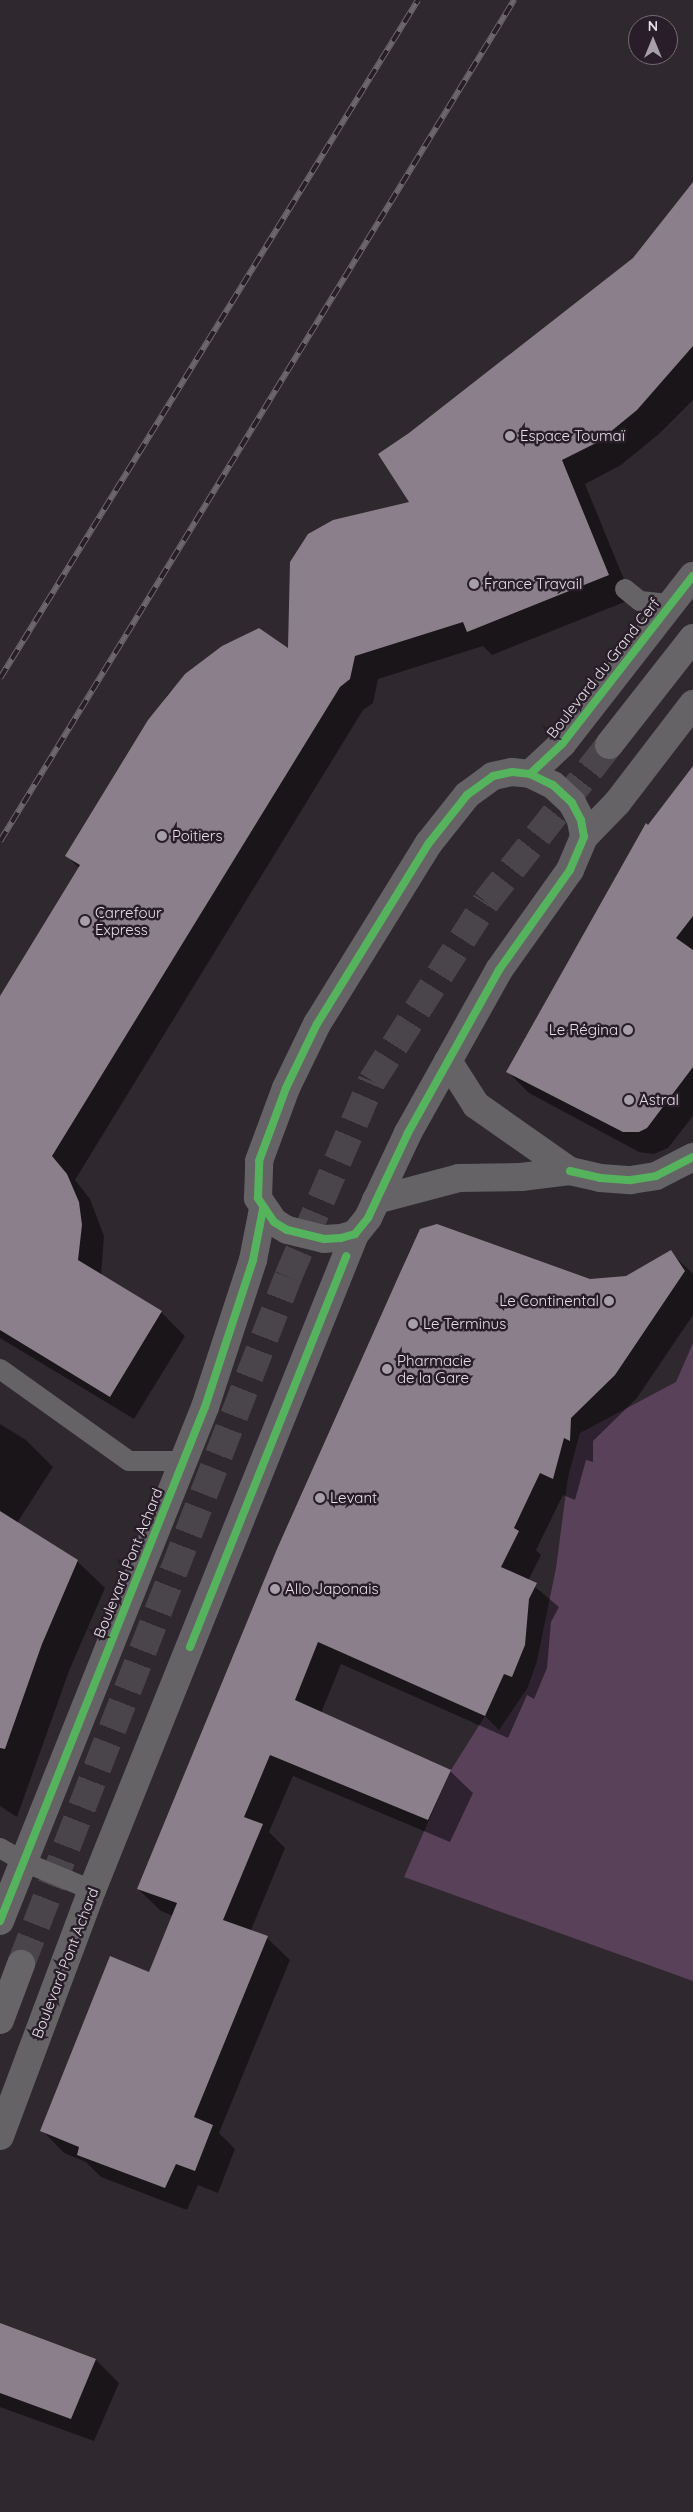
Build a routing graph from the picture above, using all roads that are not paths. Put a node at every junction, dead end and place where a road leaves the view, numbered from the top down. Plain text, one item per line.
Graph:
1 (693, 576) edge
2 (625, 589) dead end
3 (671, 604) junction
4 (693, 638) edge
5 (693, 704) edge
6 (609, 745) tunnel mouth
7 (530, 774) junction
8 (584, 837) junction
9 (448, 1061) junction
10 (693, 1157) edge
11 (570, 1171) junction
12 (376, 1200) junction
13 (263, 1209) junction
14 (355, 1234) junction
15 (0, 1369) edge
16 (184, 1461) junction
17 (0, 1848) edge
18 (24, 1862) junction
19 (92, 1890) junction
20 (0, 1921) edge
21 (21, 1964) tunnel mouth
22 (0, 2020) edge
23 (0, 2136) edge

1 - 3 street, Boulevard du Grand Cerf
2 - 3 lane
3 - 7 street, Boulevard du Grand Cerf
4 - 6 main road
5 - 8 street
7 - 8 street
7 - 13 street
8 - 9 street, Boulevard Pont Achard
9 - 11 street
9 - 12 street, Boulevard Pont Achard
10 - 11 street
11 - 12 street
12 - 14 street, Boulevard Pont Achard
13 - 14 street
13 - 16 street, Boulevard Pont Achard
14 - 19 street, Boulevard Pont Achard
15 - 16 lane
16 - 18 street, Boulevard Pont Achard
17 - 18 lane
18 - 19 lane
18 - 20 street, Boulevard Pont Achard
19 - 23 street, Boulevard Pont Achard
21 - 22 main road

